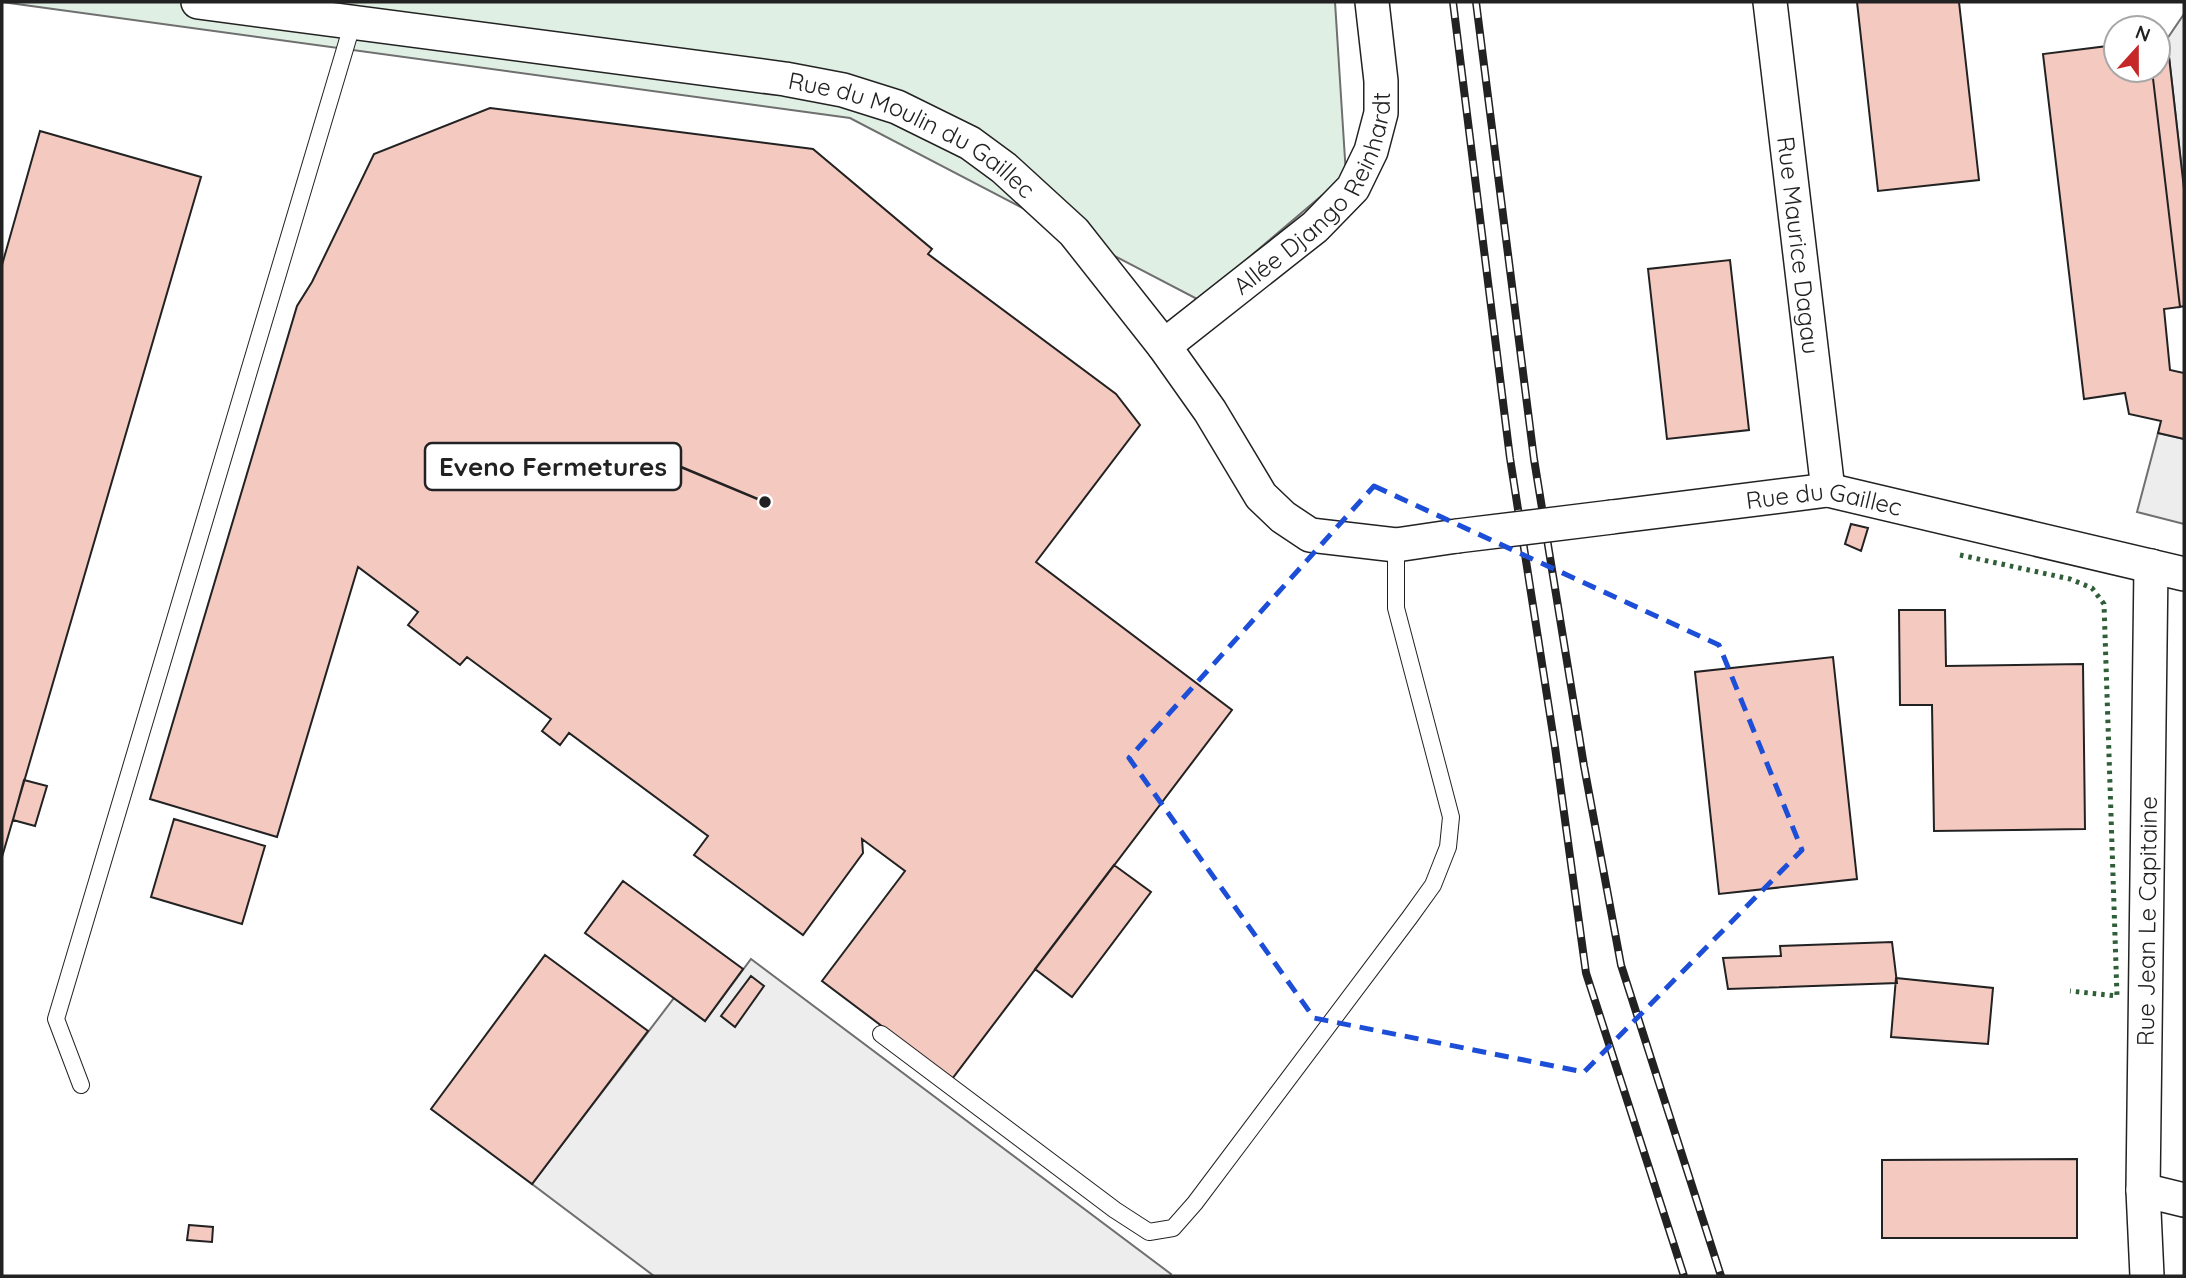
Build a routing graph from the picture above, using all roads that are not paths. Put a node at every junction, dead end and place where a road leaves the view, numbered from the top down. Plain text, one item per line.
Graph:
1 (198, 2) edge
2 (1372, 2) edge
3 (1770, 2) edge
4 (353, 22) junction
5 (1164, 346) junction
6 (1828, 490) junction
7 (1457, 536) joint
8 (1396, 545) junction
9 (2151, 566) junction
10 (2184, 574) edge
11 (881, 1034) dead end
12 (81, 1085) dead end
13 (2143, 1190) junction
14 (2184, 1200) edge
15 (2147, 1276) edge

1 - 4 street, Rue du Moulin du Gaillec
2 - 5 street, Allée Django Reinhardt
3 - 6 street, Rue Maurice Dagau
4 - 5 street, Rue du Moulin du Gaillec
4 - 12 lane
5 - 8 street, Rue du Moulin du Gaillec
6 - 7 street, Rue du Gaillec, bridge
6 - 9 street, Rue du Gaillec
7 - 8 street, Rue du Moulin du Gaillec
8 - 11 lane
9 - 10 street, Rue du Gaillec
9 - 13 street, Rue Jean Le Capitaine
13 - 14 street
13 - 15 street, Rue Jean Le Capitaine

